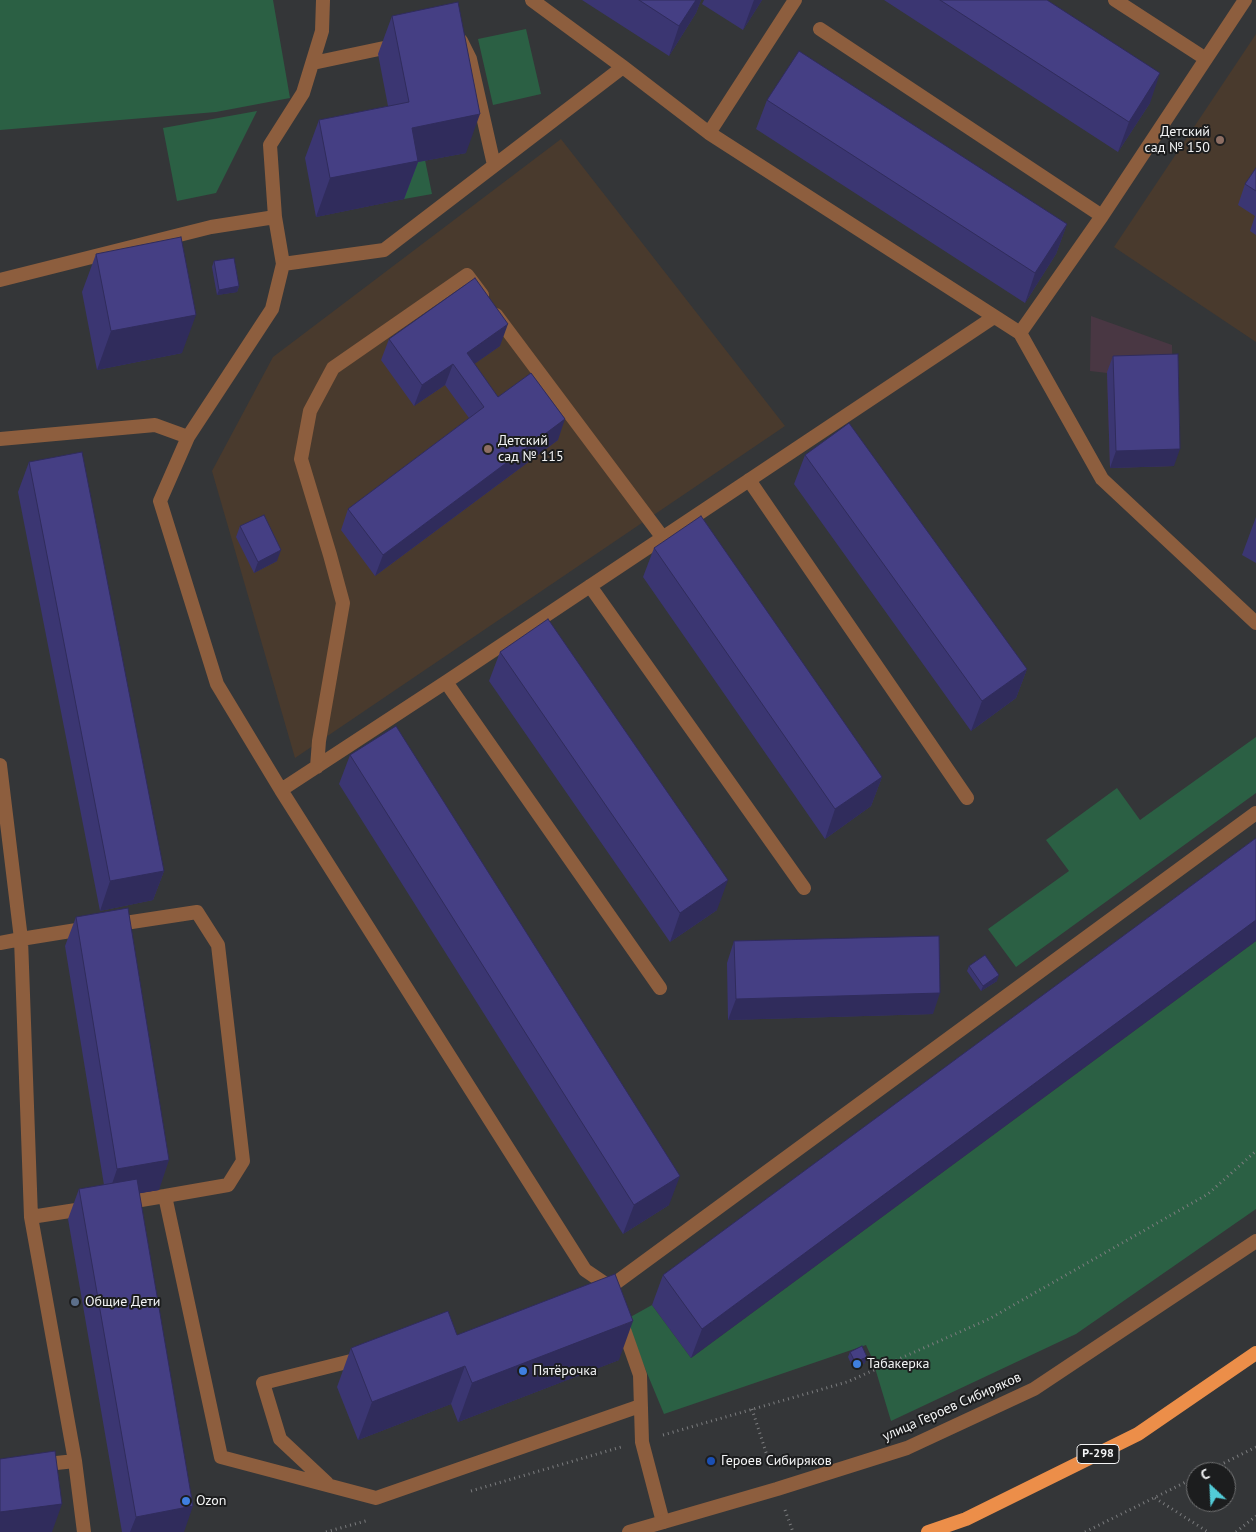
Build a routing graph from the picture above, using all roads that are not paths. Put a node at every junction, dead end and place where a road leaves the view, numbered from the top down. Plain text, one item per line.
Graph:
1 (323, 0) edge
2 (532, 0) edge
3 (795, 0) edge
4 (1115, 0) edge
5 (1245, 0) edge
6 (820, 29) dead end
7 (450, 34) edge
8 (410, 42) edge
9 (1206, 58) junction
10 (313, 63) junction
11 (623, 67) junction
12 (709, 133) junction
13 (494, 165) junction
14 (1102, 216) junction
15 (275, 217) junction
16 (283, 264) junction
17 (0, 280) edge
18 (994, 317) junction
19 (1020, 333) junction
20 (188, 437) junction
21 (0, 439) edge
22 (749, 480) junction
23 (663, 538) junction
24 (590, 586) junction
25 (1256, 623) edge
26 (446, 682) junction
27 (0, 765) edge
28 (317, 767) junction
29 (281, 790) junction
30 (967, 798) dead end
31 (1256, 813) edge
32 (804, 888) dead end
33 (21, 939) junction
34 (0, 943) edge
35 (660, 988) dead end
36 (165, 1196) junction
37 (31, 1217) junction
38 (1256, 1241) edge
39 (610, 1287) junction
40 (595, 1296) edge
41 (1256, 1353) edge
42 (378, 1354) edge
43 (640, 1406) junction
44 (75, 1461) junction
45 (0, 1469) edge
46 (329, 1486) junction
47 (663, 1522) junction
48 (84, 1532) edge
49 (629, 1532) edge
50 (928, 1532) edge

1 - 10 street
2 - 11 street
3 - 12 street
4 - 9 street
5 - 9 street
6 - 14 street
7 - 13 street
8 - 10 street
9 - 14 street
10 - 15 street
11 - 12 street
11 - 13 street
12 - 18 street
13 - 16 street
14 - 19 street
15 - 16 street
15 - 17 street
16 - 20 street
18 - 19 street
18 - 22 street
19 - 25 street
20 - 21 street
20 - 29 street
22 - 23 street
22 - 30 street
23 - 24 street
23 - 28 street
24 - 26 street
24 - 32 street
26 - 28 street
26 - 35 street
27 - 33 street
28 - 29 street
29 - 39 street
31 - 39 street
33 - 34 street
33 - 36 street
33 - 37 street
36 - 37 street
36 - 46 street
37 - 44 street
38 - 47 street, улица Героев Сибиряков
39 - 40 street
39 - 43 street
41 - 50 highway, Р-298
42 - 46 street
43 - 46 street
43 - 47 street
44 - 45 street
44 - 48 street
47 - 49 street, улица Героев Сибиряков

